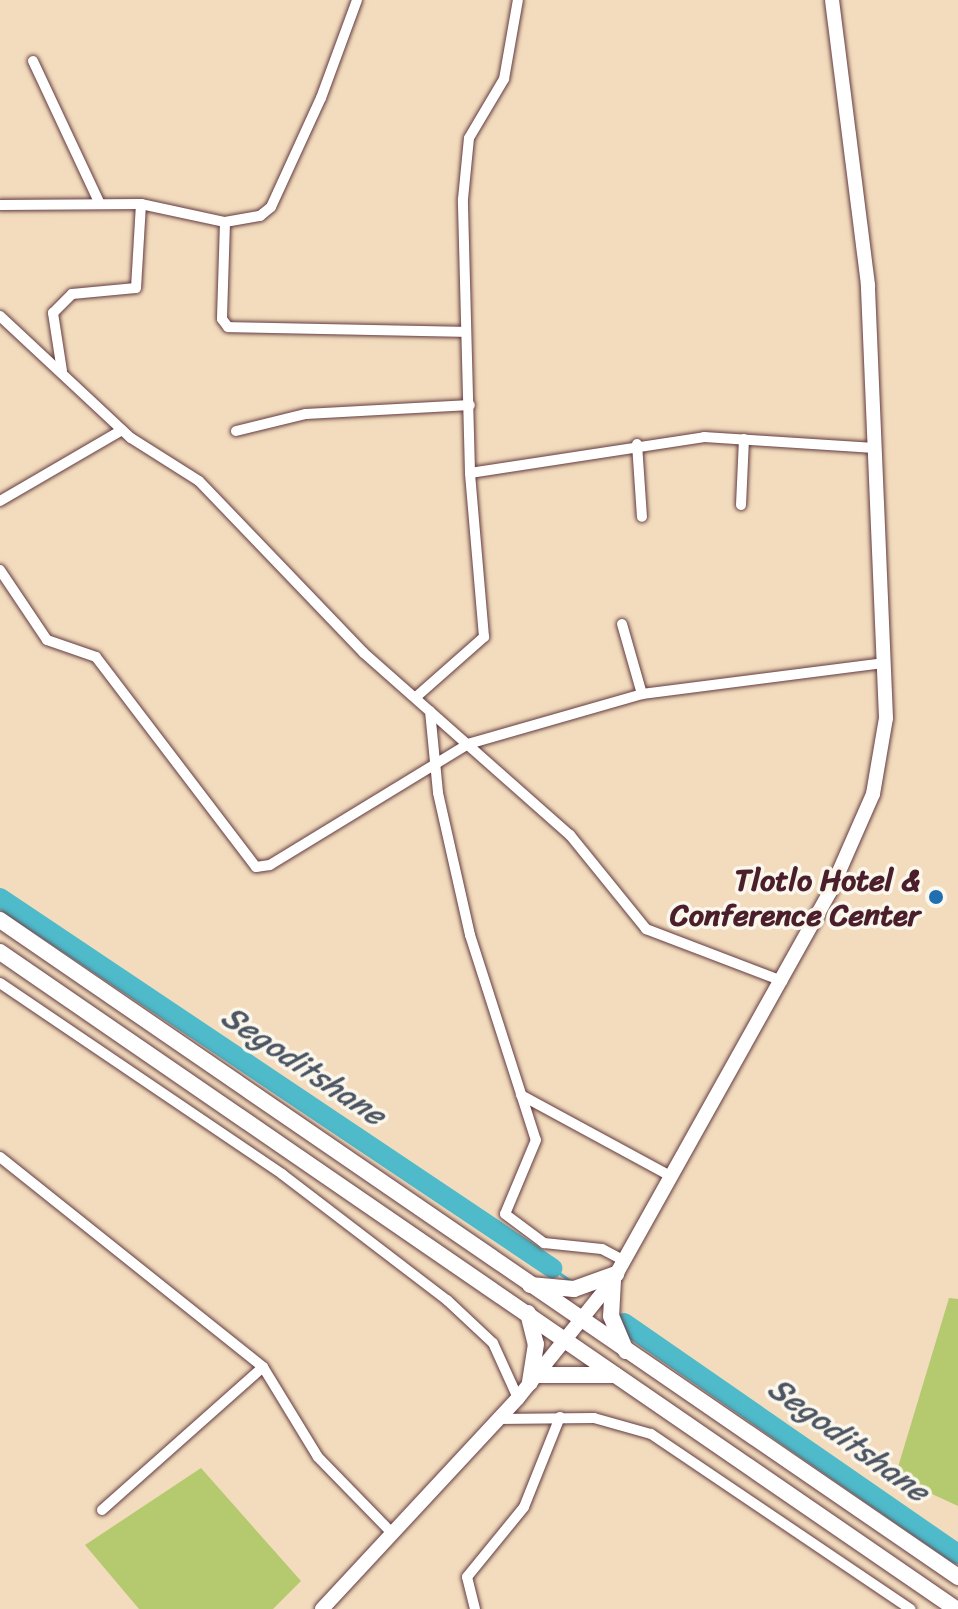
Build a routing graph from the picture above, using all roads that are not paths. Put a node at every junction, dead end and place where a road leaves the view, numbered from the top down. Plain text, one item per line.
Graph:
1 (357, 0) edge
2 (518, 0) edge
3 (832, 0) edge
4 (33, 61) dead end
5 (100, 204) junction
6 (141, 204) junction
7 (0, 205) edge
8 (225, 222) junction
9 (0, 316) edge
10 (466, 332) junction
11 (63, 372) junction
12 (470, 405) junction
13 (122, 430) junction
14 (236, 431) dead end
15 (744, 439) junction
16 (637, 444) junction
17 (875, 448) junction
18 (470, 473) junction
19 (0, 501) edge
20 (741, 505) dead end
21 (642, 517) dead end
22 (0, 570) edge
23 (622, 624) dead end
24 (885, 663) junction
25 (642, 694) junction
26 (416, 697) junction
27 (429, 709) junction
28 (468, 744) junction
29 (436, 758) junction
30 (0, 920) edge
31 (0, 952) edge
32 (782, 981) junction
33 (0, 983) edge
34 (521, 1095) junction
35 (0, 1157) edge
36 (672, 1177) junction
37 (618, 1272) junction
38 (528, 1285) junction
39 (528, 1313) junction
40 (582, 1323) junction
41 (568, 1340) junction
42 (628, 1354) junction
43 (263, 1367) junction
44 (616, 1375) junction
45 (534, 1379) junction
46 (518, 1398) junction
47 (560, 1417) junction
48 (497, 1419) junction
49 (102, 1510) dead end
50 (392, 1533) junction
51 (958, 1577) edge
52 (322, 1609) edge
53 (475, 1609) edge
54 (910, 1609) edge
55 (956, 1609) edge

1 - 8 street
2 - 10 street
3 - 17 street
4 - 5 street
5 - 6 street
5 - 7 street
6 - 8 street
6 - 11 street
8 - 10 street
9 - 11 street
10 - 12 street
11 - 13 street
12 - 14 street
12 - 18 street
13 - 19 street
13 - 26 street
15 - 16 street
15 - 17 street
15 - 20 street
16 - 18 street
16 - 21 street
17 - 24 street
18 - 26 street
22 - 29 street
23 - 25 street
24 - 25 street
24 - 32 street
25 - 28 street
26 - 27 street
27 - 28 street
27 - 29 street
28 - 29 street
28 - 32 street
29 - 34 street
30 - 38 main road
31 - 39 main road
32 - 36 street
33 - 46 street
34 - 36 street
34 - 37 street
35 - 43 street
36 - 37 street
37 - 38 main road
37 - 40 street
37 - 42 main road
38 - 40 main road
39 - 41 main road
39 - 45 main road
40 - 41 street
40 - 42 main road
41 - 44 main road
41 - 45 street
42 - 51 main road
43 - 49 street
43 - 50 street
44 - 45 main road
44 - 55 main road
45 - 46 street
46 - 48 street
47 - 48 street
47 - 53 street
47 - 54 street
48 - 50 street
50 - 52 street

